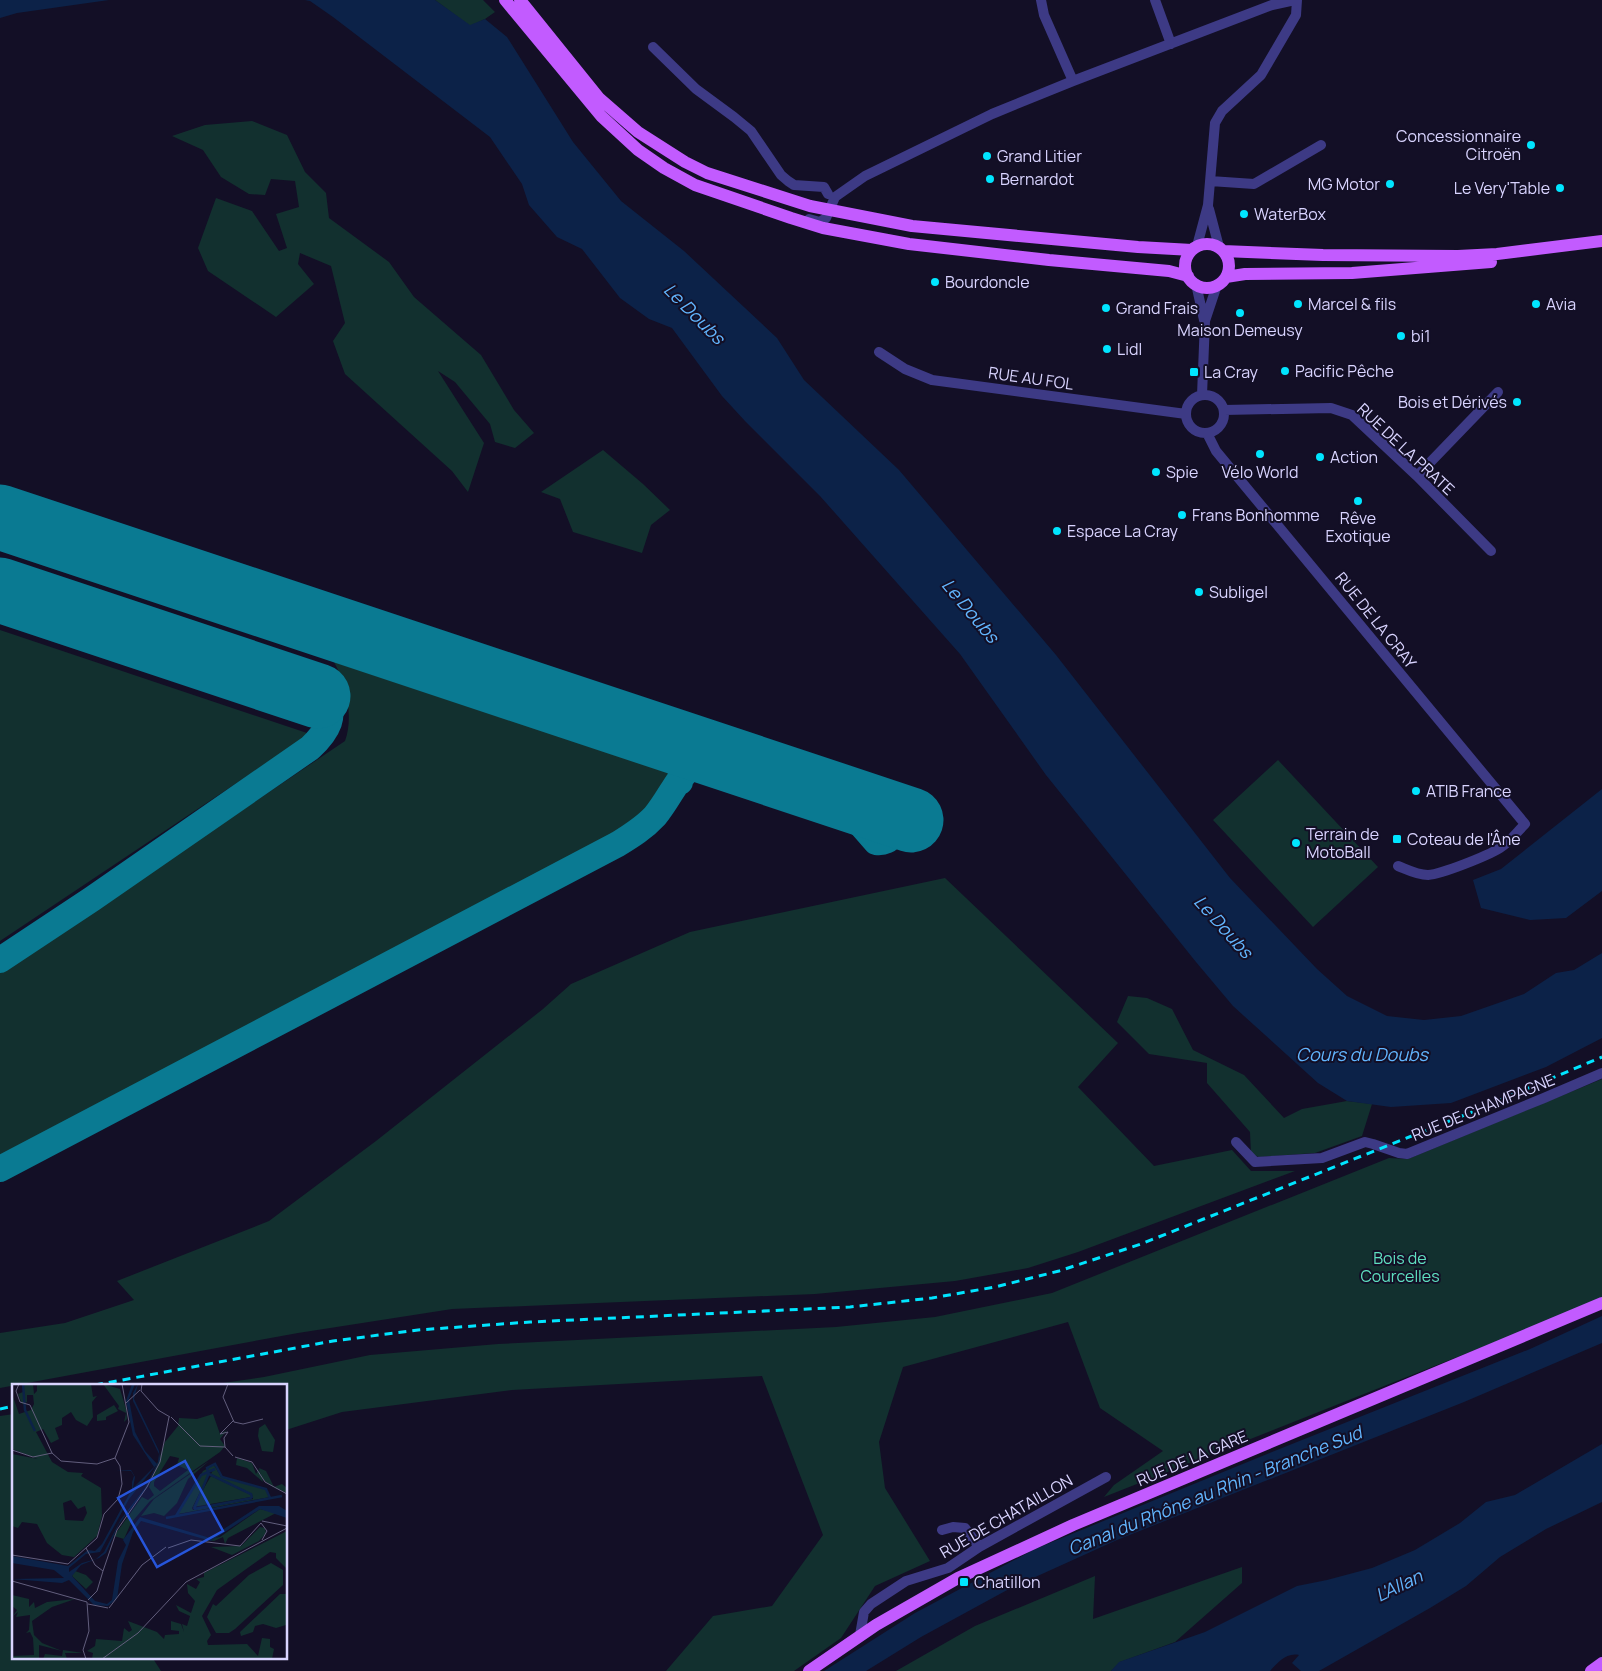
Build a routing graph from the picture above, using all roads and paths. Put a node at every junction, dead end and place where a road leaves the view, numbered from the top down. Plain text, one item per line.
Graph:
1 (505, 0) edge
2 (520, 0) edge
3 (1041, 0) edge
4 (1155, 0) edge
5 (1296, 0) edge
6 (1171, 44) junction
7 (653, 47) dead end
8 (1073, 81) junction
9 (1320, 146) dead end
10 (865, 176) junction
11 (1210, 181) junction
12 (828, 194) junction
13 (1208, 205) junction
14 (754, 206) junction
15 (810, 206) junction
16 (830, 210) junction
17 (1602, 241) edge
18 (1602, 247) edge
19 (1195, 248) junction
20 (1221, 249) junction
21 (1192, 280) junction
22 (1222, 281) junction
23 (1205, 322) junction
24 (879, 352) dead end
25 (1498, 392) dead end
26 (1202, 395) junction
27 (1224, 410) junction
28 (1186, 414) junction
29 (1207, 433) junction
30 (1417, 476) junction
31 (1491, 551) dead end
32 (1398, 866) dead end
33 (1602, 1073) edge
34 (1236, 1142) dead end
35 (1602, 1303) edge
36 (1106, 1477) dead end
37 (942, 1530) dead end
38 (979, 1547) junction
39 (948, 1568) junction
40 (958, 1578) junction
41 (860, 1635) junction
42 (1602, 1663) edge
43 (809, 1671) edge
44 (1591, 1671) edge

1 - 14 main road
2 - 15 main road
3 - 8 street
4 - 6 street
5 - 6 street
5 - 11 street
6 - 8 street
7 - 12 street
8 - 10 street
9 - 11 street
10 - 12 street
10 - 16 street
11 - 13 street
12 - 15 street
13 - 19 street
13 - 20 street
14 - 16 street
14 - 21 main road
15 - 16 main road
16 - 19 main road
17 - 20 main road
18 - 22 main road
19 - 20 main road
19 - 21 main road
20 - 22 main road
21 - 22 main road
21 - 23 street
22 - 23 street
23 - 26 street
24 - 28 street, RUE AU FOL
25 - 30 street
26 - 27 street
26 - 28 street
27 - 29 street
27 - 30 street, RUE DE LA PRATE
28 - 29 street
29 - 32 street, RUE DE LA CRAY
30 - 31 street, RUE DE LA PRATE
33 - 34 street, RUE DE CHAMPAGNE
35 - 40 main road, RUE DE LA GARE
36 - 38 street, RUE DE CHATAILLON
37 - 38 street
38 - 39 street, RUE DE CHATAILLON
39 - 40 street
39 - 41 street, RUE DE CHATAILLON
40 - 41 main road, RUE DE LA GARE
41 - 43 main road, RUE DE LA GARE
42 - 44 main road

